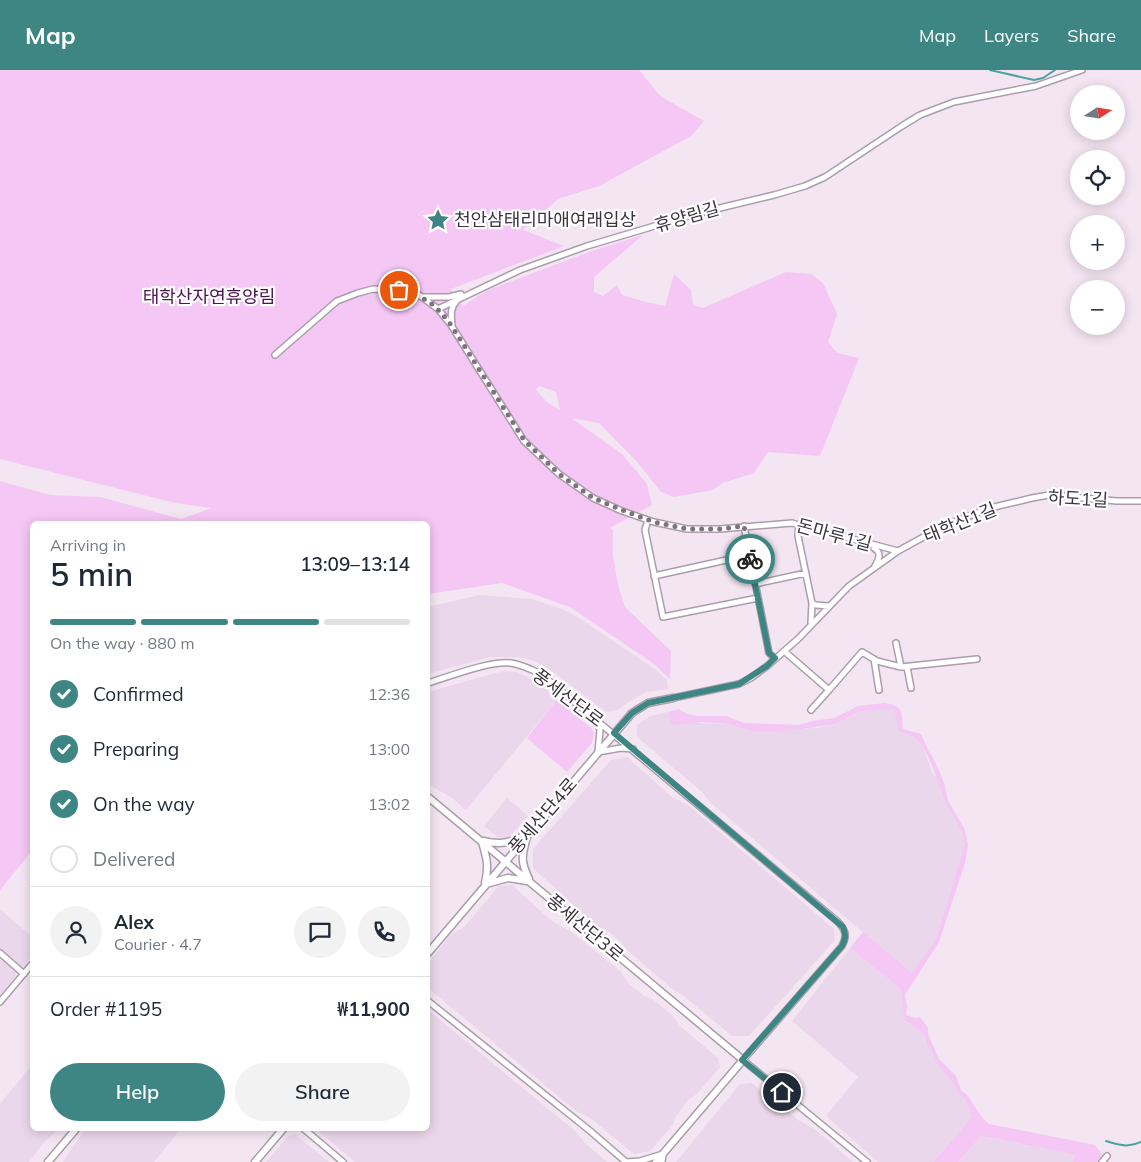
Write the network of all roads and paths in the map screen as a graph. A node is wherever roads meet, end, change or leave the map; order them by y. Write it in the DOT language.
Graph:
graph roads {
  1 [pos="1082,70"];
  2 [pos="471,292"];
  3 [pos="461,296"];
  4 [pos="421,297"];
  5 [pos="438,309"];
  6 [pos="452,328"];
  7 [pos="275,354"];
  8 [pos="1141,501"];
  9 [pos="1015,502"];
  10 [pos="648,520"];
  11 [pos="799,525"];
  12 [pos="744,526"];
  13 [pos="870,544"];
  14 [pos="898,551"];
  15 [pos="749,555"];
  16 [pos="874,568"];
  17 [pos="806,573"];
  18 [pos="654,576"];
  19 [pos="755,584"];
  20 [pos="758,598"];
  21 [pos="812,603"];
  22 [pos="829,606"];
  23 [pos="811,624"];
  24 [pos="896,644"];
  25 [pos="784,651"];
  26 [pos="775,658"];
  27 [pos="977,658"];
  28 [pos="874,659"];
  29 [pos="904,667"];
  30 [pos="430,682"];
  31 [pos="911,688"];
  32 [pos="829,690"];
  33 [pos="879,690"];
  34 [pos="673,698"];
  35 [pos="810,710"];
  36 [pos="597,719"];
  37 [pos="614,733"];
  38 [pos="633,749"];
  39 [pos="598,752"];
  40 [pos="430,799"];
  41 [pos="527,835"];
  42 [pos="481,841"];
  43 [pos="505,861"];
  44 [pos="531,882"];
  45 [pos="485,885"];
  46 [pos="430,952"];
  47 [pos="0,953"];
  48 [pos="30,966"];
  49 [pos="24,974"];
  50 [pos="0,1002"];
  51 [pos="430,1003"];
  52 [pos="742,1060"];
  53 [pos="74,1131"];
  54 [pos="281,1131"];
  55 [pos="306,1131"];
  56 [pos="663,1154"];
  57 [pos="1107,1156"];
  58 [pos="48,1162"];
  59 [pos="254,1162"];
  60 [pos="343,1162"];
  61 [pos="626,1162"];
  62 [pos="656,1162"];
  63 [pos="662,1162"];
  64 [pos="867,1162"];
  65 [pos="1102,1162"];
  1 -- 2 [label="street, 휴양림길"];
  2 -- 3 [label="street, 휴양림길"];
  2 -- 4 [label="street"];
  3 -- 5 [label="street, 휴양림길"];
  3 -- 6 [label="street"];
  4 -- 5 [label="street"];
  4 -- 7 [label="street"];
  5 -- 6 [label="street, 돈마루1길"];
  6 -- 10 [label="street, 돈마루1길"];
  8 -- 9 [label="street, 하도1길"];
  9 -- 14 [label="street, 태학산1길"];
  10 -- 12 [label="street, 돈마루1길"];
  10 -- 18 [label="street"];
  11 -- 12 [label="street, 돈마루1길"];
  11 -- 13 [label="street, 돈마루1길"];
  11 -- 17 [label="street"];
  12 -- 15 [label="street"];
  13 -- 14 [label="street, 돈마루1길"];
  13 -- 16 [label="street"];
  14 -- 16 [label="street"];
  15 -- 18 [label="street"];
  15 -- 19 [label="street"];
  16 -- 22 [label="street"];
  17 -- 19 [label="street"];
  17 -- 21 [label="street"];
  18 -- 20 [label="street"];
  19 -- 20 [label="street"];
  20 -- 26 [label="street"];
  21 -- 22 [label="street"];
  21 -- 23 [label="street"];
  22 -- 23 [label="street"];
  23 -- 25 [label="street"];
  24 -- 29 [label="street"];
  25 -- 26 [label="street"];
  25 -- 32 [label="street"];
  26 -- 34 [label="street"];
  27 -- 29 [label="street"];
  28 -- 29 [label="street"];
  28 -- 32 [label="street"];
  28 -- 33 [label="street"];
  29 -- 31 [label="street"];
  30 -- 36 [label="street, 풍세산단로"];
  32 -- 35 [label="street"];
  34 -- 37 [label="street, 풍세산단4로"];
  36 -- 37 [label="street, 풍세산단로"];
  36 -- 39 [label="street"];
  37 -- 38 [label="street, 풍세산단로"];
  37 -- 39 [label="street, 풍세산단4로"];
  38 -- 39 [label="street"];
  38 -- 52 [label="street, 풍세산단로"];
  39 -- 41 [label="street, 풍세산단4로"];
  40 -- 42 [label="street, 풍세산단3로"];
  41 -- 42 [label="street"];
  41 -- 43 [label="street, 풍세산단4로"];
  41 -- 44 [label="street"];
  42 -- 43 [label="street, 풍세산단3로"];
  42 -- 45 [label="street"];
  43 -- 44 [label="street, 풍세산단3로"];
  43 -- 45 [label="street, 풍세산단4로"];
  44 -- 45 [label="street"];
  44 -- 52 [label="street, 풍세산단3로"];
  45 -- 46 [label="street, 풍세산단4로"];
  47 -- 49 [label="street"];
  48 -- 49 [label="street"];
  49 -- 50 [label="street"];
  51 -- 61 [label="street"];
  52 -- 56 [label="street, 풍세산단로"];
  52 -- 64 [label="street"];
  53 -- 58 [label="street"];
  54 -- 59 [label="street"];
  55 -- 60 [label="street"];
  56 -- 61 [label="street"];
  56 -- 62 [label="street, 풍세산단로"];
  56 -- 63 [label="street"];
  57 -- 65 [label="street"];
}
